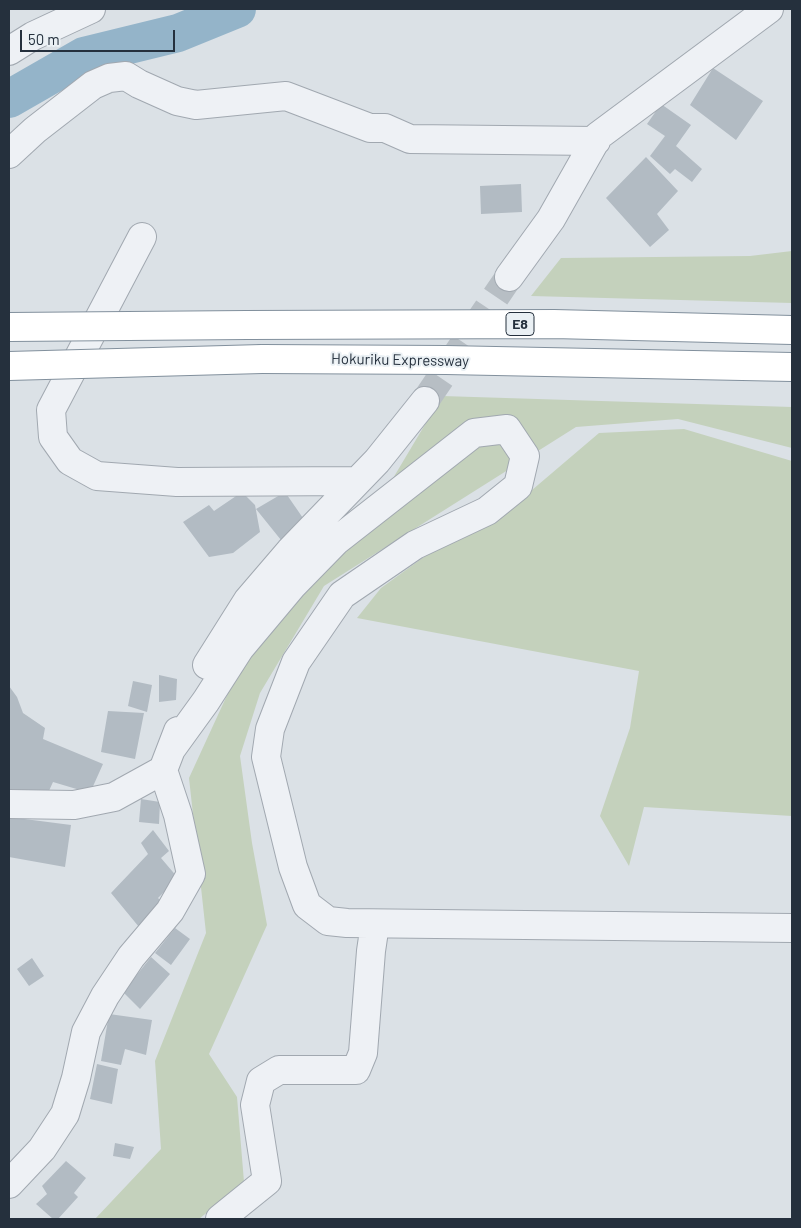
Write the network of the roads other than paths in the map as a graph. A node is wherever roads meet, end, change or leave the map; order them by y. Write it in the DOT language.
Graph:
graph roads {
  1 [pos="91,9"];
  2 [pos="769,9"];
  3 [pos="9,51"];
  4 [pos="596,140"];
  5 [pos="9,154"];
  6 [pos="142,237"];
  7 [pos="509,276"];
  8 [pos="9,327"];
  9 [pos="792,330"];
  10 [pos="9,366"];
  11 [pos="792,367"];
  12 [pos="426,401"];
  13 [pos="357,481"];
  14 [pos="167,759"];
  15 [pos="9,804"];
  16 [pos="375,924"];
  17 [pos="792,928"];
  18 [pos="9,1184"];
  19 [pos="220,1219"];
  1 -- 3 [label="street"];
  2 -- 4 [label="street"];
  4 -- 5 [label="street"];
  4 -- 7 [label="street"];
  6 -- 13 [label="street"];
  8 -- 9 [label="highway, E8, bridge"];
  10 -- 11 [label="highway, Hokuriku Expressway, bridge"];
  12 -- 13 [label="street"];
  13 -- 14 [label="street"];
  14 -- 15 [label="street"];
  14 -- 16 [label="street"];
  14 -- 18 [label="street"];
  16 -- 17 [label="street"];
  16 -- 19 [label="street"];
}
